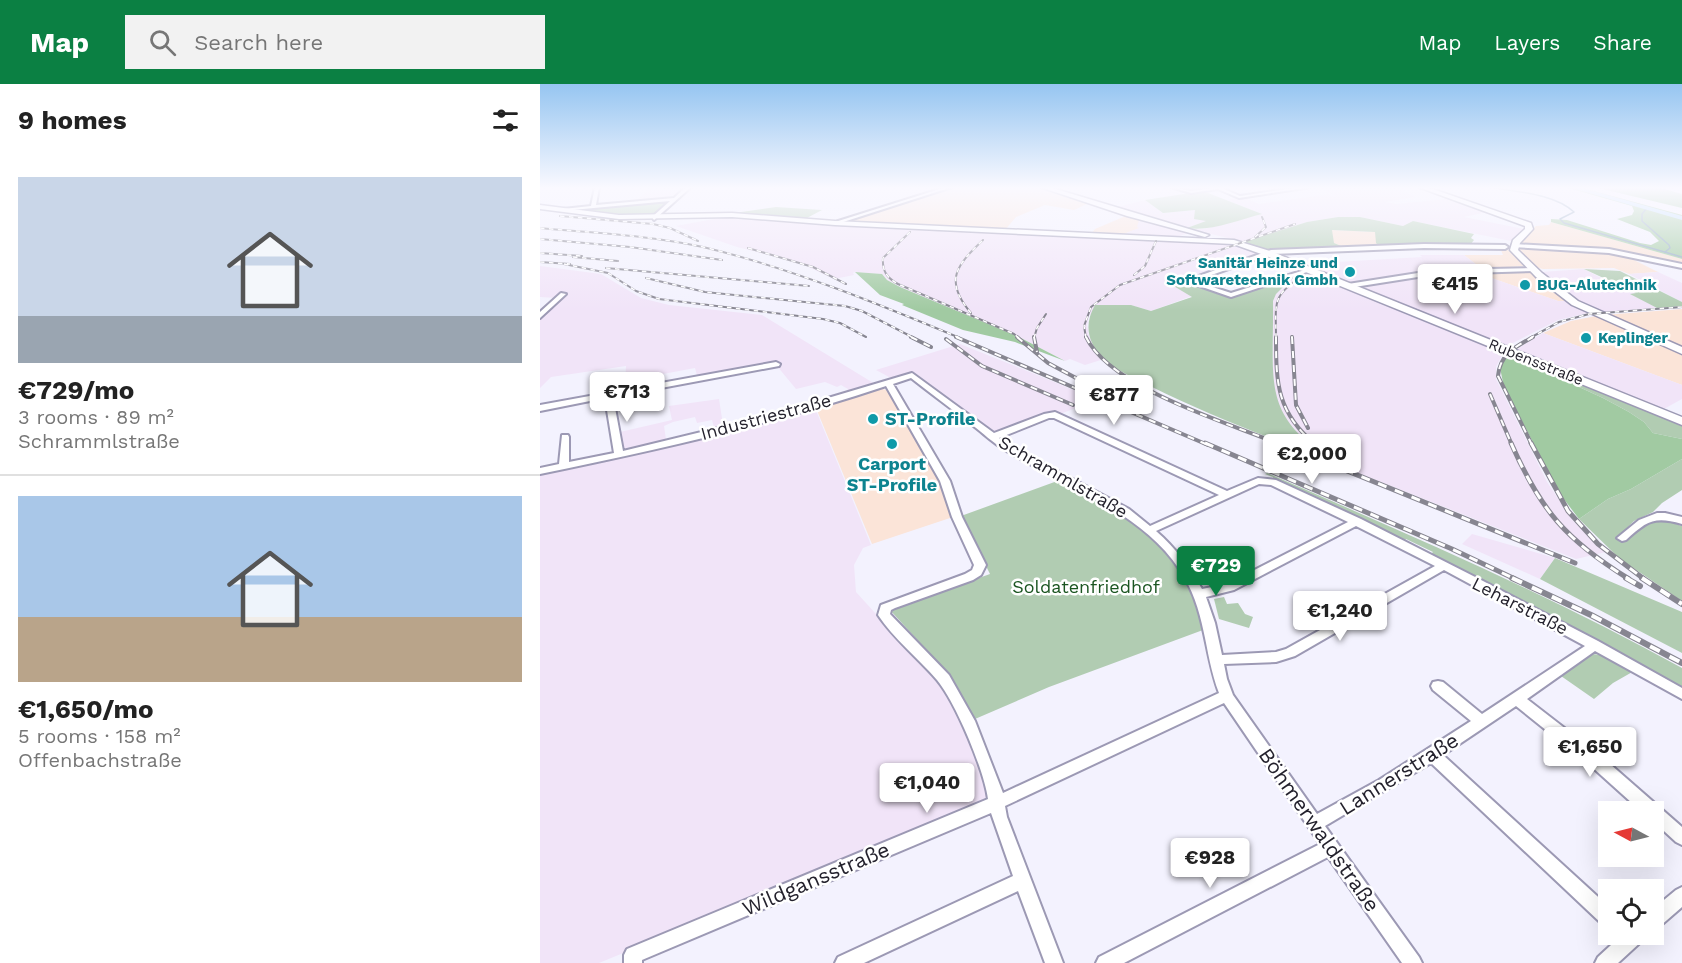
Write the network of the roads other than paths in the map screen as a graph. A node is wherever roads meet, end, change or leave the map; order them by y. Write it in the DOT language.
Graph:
graph roads {
  1 [pos="937,228"];
  2 [pos="1182,228"];
  3 [pos="1529,228"];
  4 [pos="1221,242"];
  5 [pos="1510,246"];
  6 [pos="1267,253"];
  7 [pos="1682,266"];
  8 [pos="1310,270"];
  9 [pos="1533,270"];
  10 [pos="1348,286"];
  11 [pos="563,294"];
  12 [pos="540,316"];
  13 [pos="1682,351"];
  14 [pos="776,364"];
  15 [pos="912,375"];
  16 [pos="888,383"];
  17 [pos="609,396"];
  18 [pos="540,408"];
  19 [pos="1682,421"];
  20 [pos="565,437"];
  21 [pos="993,438"];
  22 [pos="619,455"];
  23 [pos="564,466"];
  24 [pos="540,471"];
  25 [pos="1227,495"];
  26 [pos="1357,521"];
  27 [pos="1682,521"];
  28 [pos="1150,530"];
  29 [pos="1622,538"];
  30 [pos="1443,566"];
  31 [pos="1199,594"];
  32 [pos="1594,644"];
  33 [pos="1215,660"];
  34 [pos="1438,686"];
  35 [pos="1682,694"];
  36 [pos="1227,697"];
  37 [pos="1516,698"];
  38 [pos="1482,722"];
  39 [pos="1433,755"];
  40 [pos="997,803"];
  41 [pos="1314,824"];
  42 [pos="1682,837"];
  43 [pos="1331,847"];
  44 [pos="1023,880"];
  45 [pos="1682,896"];
  46 [pos="1598,909"];
  47 [pos="1664,912"];
  48 [pos="1622,945"];
  49 [pos="633,959"];
  50 [pos="844,963"];
  51 [pos="1054,963"];
  52 [pos="1105,963"];
  53 [pos="1413,963"];
  54 [pos="1604,963"];
  1 -- 4 [label="street"];
  2 -- 4 [label="street"];
  3 -- 5 [label="street"];
  4 -- 6 [label="street, Rubensstraße"];
  5 -- 6 [label="street"];
  5 -- 7 [label="street"];
  5 -- 9 [label="street"];
  6 -- 8 [label="street, Rubensstraße"];
  6 -- 8 [label="street"];
  8 -- 10 [label="street, Rubensstraße"];
  9 -- 10 [label="street"];
  9 -- 13 [label="street"];
  10 -- 19 [label="street, Rubensstraße"];
  11 -- 12 [label="street"];
  14 -- 17 [label="street"];
  15 -- 16 [label="street, Industriestraße"];
  15 -- 21 [label="street, Schrammlstraße"];
  16 -- 22 [label="street, Industriestraße"];
  16 -- 40 [label="street"];
  17 -- 18 [label="street"];
  17 -- 22 [label="street"];
  20 -- 23 [label="street"];
  21 -- 25 [label="street"];
  21 -- 28 [label="street, Schrammlstraße"];
  22 -- 23 [label="street, Industriestraße"];
  23 -- 24 [label="street, Industriestraße"];
  25 -- 26 [label="street, Leharstraße"];
  25 -- 28 [label="street, Leharstraße"];
  26 -- 30 [label="street, Leharstraße"];
  26 -- 31 [label="street"];
  27 -- 29 [label="street"];
  28 -- 31 [label="street, Schrammlstraße"];
  30 -- 32 [label="street, Leharstraße"];
  30 -- 33 [label="street"];
  31 -- 33 [label="street, Schrammlstraße"];
  32 -- 35 [label="street, Leharstraße"];
  32 -- 37 [label="street, Lannerstraße"];
  33 -- 36 [label="street, Schrammlstraße"];
  34 -- 38 [label="street, Lannerstraße"];
  36 -- 40 [label="street, Wildgansstraße"];
  36 -- 41 [label="street, Böhmerwaldstraße"];
  37 -- 38 [label="street, Lannerstraße"];
  37 -- 42 [label="street"];
  38 -- 39 [label="street, Lannerstraße"];
  39 -- 41 [label="street, Lannerstraße"];
  39 -- 46 [label="street"];
  40 -- 44 [label="street"];
  40 -- 49 [label="street, Wildgansstraße"];
  41 -- 43 [label="street, Böhmerwaldstraße"];
  43 -- 52 [label="street"];
  43 -- 53 [label="street, Böhmerwaldstraße"];
  44 -- 50 [label="street"];
  44 -- 51 [label="street"];
  45 -- 47 [label="street"];
  48 -- 54 [label="street"];
}
